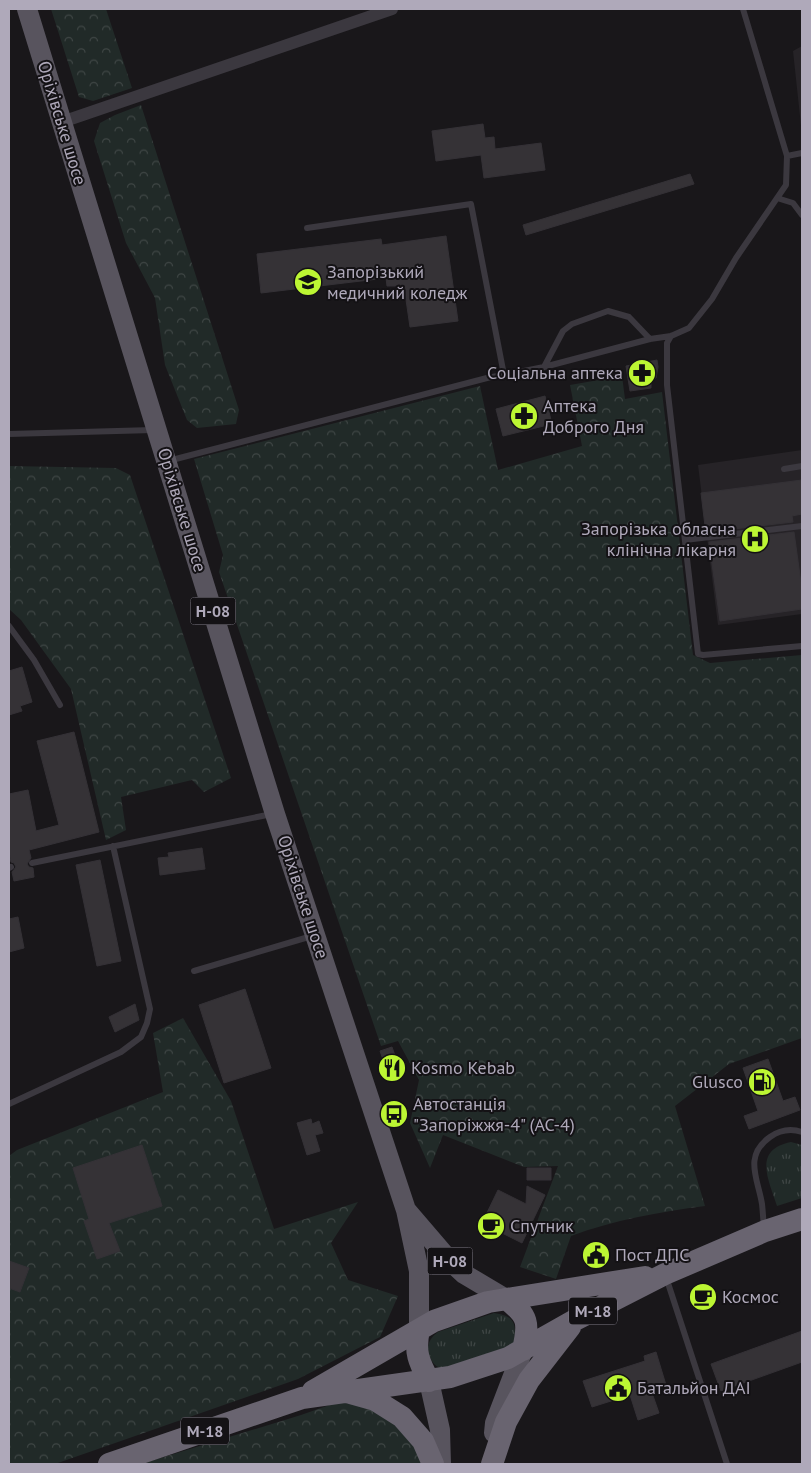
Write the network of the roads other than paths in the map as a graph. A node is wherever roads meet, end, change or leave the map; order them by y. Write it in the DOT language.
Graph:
graph roads {
  1 [pos="27,9"];
  2 [pos="392,9"];
  3 [pos="743,9"];
  4 [pos="62,122"];
  5 [pos="802,153"];
  6 [pos="787,156"];
  7 [pos="777,198"];
  8 [pos="802,215"];
  9 [pos="308,228"];
  10 [pos="671,336"];
  11 [pos="650,339"];
  12 [pos="544,367"];
  13 [pos="504,375"];
  14 [pos="157,430"];
  15 [pos="9,434"];
  16 [pos="166,461"];
  17 [pos="802,466"];
  18 [pos="784,469"];
  19 [pos="802,526"];
  20 [pos="685,540"];
  21 [pos="9,626"];
  22 [pos="802,646"];
  23 [pos="60,705"];
  24 [pos="276,814"];
  25 [pos="113,846"];
  26 [pos="32,863"];
  27 [pos="315,935"];
  28 [pos="194,971"];
  29 [pos="9,1104"];
  30 [pos="802,1132"];
  31 [pos="406,1210"];
  32 [pos="802,1219"];
  33 [pos="765,1231"];
  34 [pos="665,1274"];
  35 [pos="506,1299"];
  36 [pos="575,1320"];
  37 [pos="419,1330"];
  38 [pos="523,1350"];
  39 [pos="430,1381"];
  40 [pos="344,1391"];
  41 [pos="302,1398"];
  42 [pos="109,1464"];
  43 [pos="433,1464"];
  44 [pos="441,1464"];
  45 [pos="490,1464"];
  46 [pos="726,1464"];
  1 -- 4 [label="main road, Оріхівське шосе / Н-08"];
  2 -- 4 [label="street"];
  3 -- 6 [label="lane"];
  4 -- 14 [label="main road, Оріхівське шосе / Н-08"];
  5 -- 6 [label="lane"];
  6 -- 7 [label="lane"];
  7 -- 8 [label="lane"];
  7 -- 10 [label="lane"];
  9 -- 13 [label="lane"];
  10 -- 11 [label="lane"];
  10 -- 20 [label="lane"];
  11 -- 12 [label="lane"];
  11 -- 12 [label="lane"];
  12 -- 13 [label="lane"];
  13 -- 16 [label="lane"];
  14 -- 15 [label="lane"];
  14 -- 16 [label="main road, Оріхівське шосе / Н-08"];
  16 -- 24 [label="main road, Оріхівське шосе / Н-08"];
  17 -- 18 [label="lane"];
  19 -- 20 [label="lane"];
  20 -- 22 [label="lane"];
  21 -- 23 [label="lane"];
  24 -- 25 [label="lane"];
  24 -- 27 [label="main road, Оріхівське шосе / Н-08"];
  25 -- 26 [label="lane"];
  25 -- 29 [label="lane"];
  27 -- 28 [label="lane"];
  27 -- 31 [label="main road, Оріхівське шосе / Н-08"];
  30 -- 33 [label="lane"];
  31 -- 35 [label="main road, Оріхівське шосе / Н-08"];
  31 -- 37 [label="main road, Оріхівське шосе / Н-08"];
  32 -- 33 [label="highway, М-18"];
  33 -- 34 [label="highway, М-18"];
  34 -- 35 [label="highway, М-18"];
  34 -- 36 [label="highway, М-18"];
  34 -- 46 [label="lane"];
  35 -- 37 [label="highway, М-18"];
  35 -- 38 [label="highway, Н-08"];
  36 -- 38 [label="highway, М-18"];
  36 -- 45 [label="highway"];
  37 -- 39 [label="highway, Н-08"];
  37 -- 41 [label="highway, М-18"];
  38 -- 39 [label="highway, М-18"];
  38 -- 45 [label="main road, Н-08"];
  39 -- 40 [label="highway, М-18"];
  39 -- 44 [label="main road, Н-08"];
  40 -- 41 [label="highway, М-18"];
  40 -- 43 [label="highway"];
  41 -- 42 [label="highway, М-18"];
}
